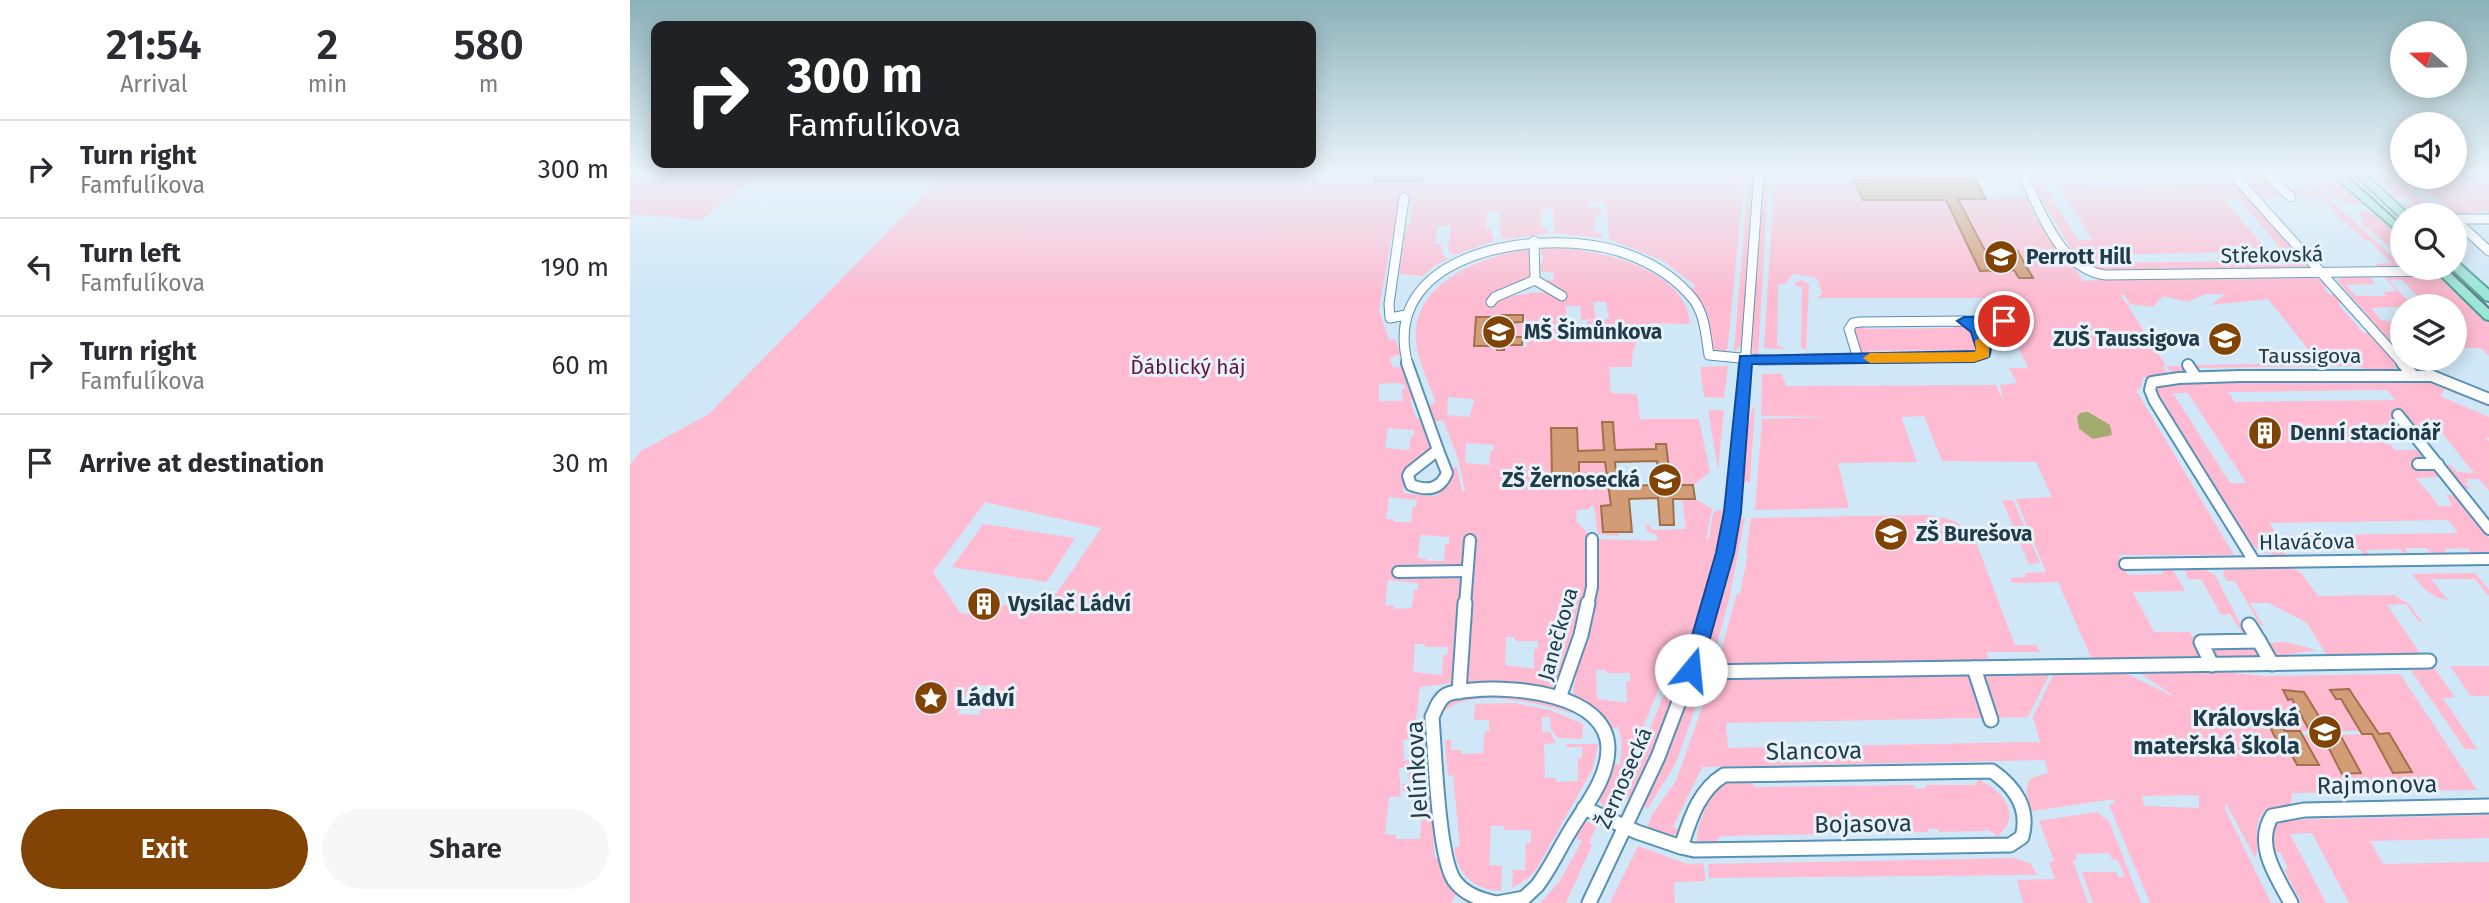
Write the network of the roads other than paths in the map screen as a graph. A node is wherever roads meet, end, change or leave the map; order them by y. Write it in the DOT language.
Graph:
graph roads {
  1 [pos="1402,213"];
  2 [pos="1756,213"];
  3 [pos="2044,213"];
  4 [pos="2268,213"];
  5 [pos="2489,219"];
  6 [pos="2467,220"];
  7 [pos="2467,231"];
  8 [pos="1534,241"];
  9 [pos="2489,251"];
  10 [pos="2390,270"];
  11 [pos="2321,272"];
  12 [pos="2467,276"];
  13 [pos="1535,280"];
  14 [pos="2452,280"];
  15 [pos="1562,296"];
  16 [pos="2489,297"];
  17 [pos="1491,302"];
  18 [pos="1406,315"];
  19 [pos="2489,316"];
  20 [pos="1390,318"];
  21 [pos="1964,321"];
  22 [pos="2004,321"];
  23 [pos="1402,345"];
  24 [pos="1858,358"];
  25 [pos="1745,359"];
  26 [pos="2188,365"];
  27 [pos="2413,375"];
  28 [pos="2196,377"];
  29 [pos="2489,399"];
  30 [pos="2398,415"];
  31 [pos="1438,450"];
  32 [pos="2418,464"];
  33 [pos="2438,464"];
  34 [pos="2489,529"];
  35 [pos="1592,538"];
  36 [pos="1470,540"];
  37 [pos="2489,559"];
  38 [pos="2254,561"];
  39 [pos="2125,564"];
  40 [pos="1467,571"];
  41 [pos="1398,572"];
  42 [pos="2249,625"];
  43 [pos="2259,641"];
  44 [pos="2234,642"];
  45 [pos="2429,661"];
  46 [pos="2246,664"];
  47 [pos="2272,664"];
  48 [pos="2212,665"];
  49 [pos="1974,668"];
  50 [pos="1700,672"];
  51 [pos="1459,692"];
  52 [pos="1559,698"];
  53 [pos="1991,720"];
  54 [pos="1992,771"];
  55 [pos="2489,806"];
  56 [pos="1584,808"];
  57 [pos="1625,827"];
  58 [pos="1681,848"];
  59 [pos="1497,903"];
  60 [pos="1589,903"];
  61 [pos="2291,903"];
  1 -- 20 [label="street"];
  2 -- 25 [label="street, Žernosecká"];
  3 -- 11 [label="street, Střekovská"];
  4 -- 11 [label="street, Taussigova"];
  5 -- 6 [label="street"];
  7 -- 9 [label="street"];
  8 -- 13 [label="street"];
  8 -- 18 [label="street"];
  8 -- 25 [label="street"];
  10 -- 11 [label="street, Střekovská"];
  11 -- 27 [label="street, Taussigova"];
  12 -- 16 [label="main road"];
  13 -- 15 [label="street"];
  13 -- 17 [label="street"];
  14 -- 19 [label="main road"];
  18 -- 20 [label="street"];
  18 -- 23 [label="street"];
  20 -- 23 [label="street"];
  21 -- 22 [label="street"];
  21 -- 24 [label="street"];
  21 -- 24 [label="street"];
  23 -- 31 [label="street"];
  24 -- 25 [label="street"];
  25 -- 57 [label="street, Žernosecká"];
  26 -- 28 [label="street"];
  27 -- 28 [label="street, Taussigova"];
  27 -- 29 [label="street"];
  28 -- 38 [label="street, Taussigova"];
  30 -- 33 [label="street"];
  32 -- 33 [label="street"];
  33 -- 34 [label="street"];
  35 -- 52 [label="street, Janečkova"];
  36 -- 40 [label="street"];
  37 -- 38 [label="street, Hlaváčova"];
  38 -- 39 [label="street, Hlaváčova"];
  40 -- 41 [label="street"];
  40 -- 51 [label="street"];
  42 -- 43 [label="street"];
  43 -- 44 [label="street"];
  43 -- 47 [label="street"];
  44 -- 46 [label="street"];
  44 -- 48 [label="street"];
  45 -- 47 [label="street"];
  46 -- 47 [label="street"];
  46 -- 48 [label="street"];
  48 -- 49 [label="street"];
  49 -- 50 [label="street"];
  49 -- 53 [label="street"];
  51 -- 52 [label="street, Jelínkova"];
  51 -- 59 [label="street, Jelínkova"];
  52 -- 56 [label="street, Jelínkova"];
  54 -- 58 [label="street, Slancova"];
  54 -- 58 [label="street, Bojasova"];
  55 -- 61 [label="street, Rajmonova"];
  56 -- 57 [label="street"];
  56 -- 59 [label="street, Jelínkova"];
  57 -- 58 [label="street, Bojasova"];
  57 -- 60 [label="street, Žernosecká"];
}
